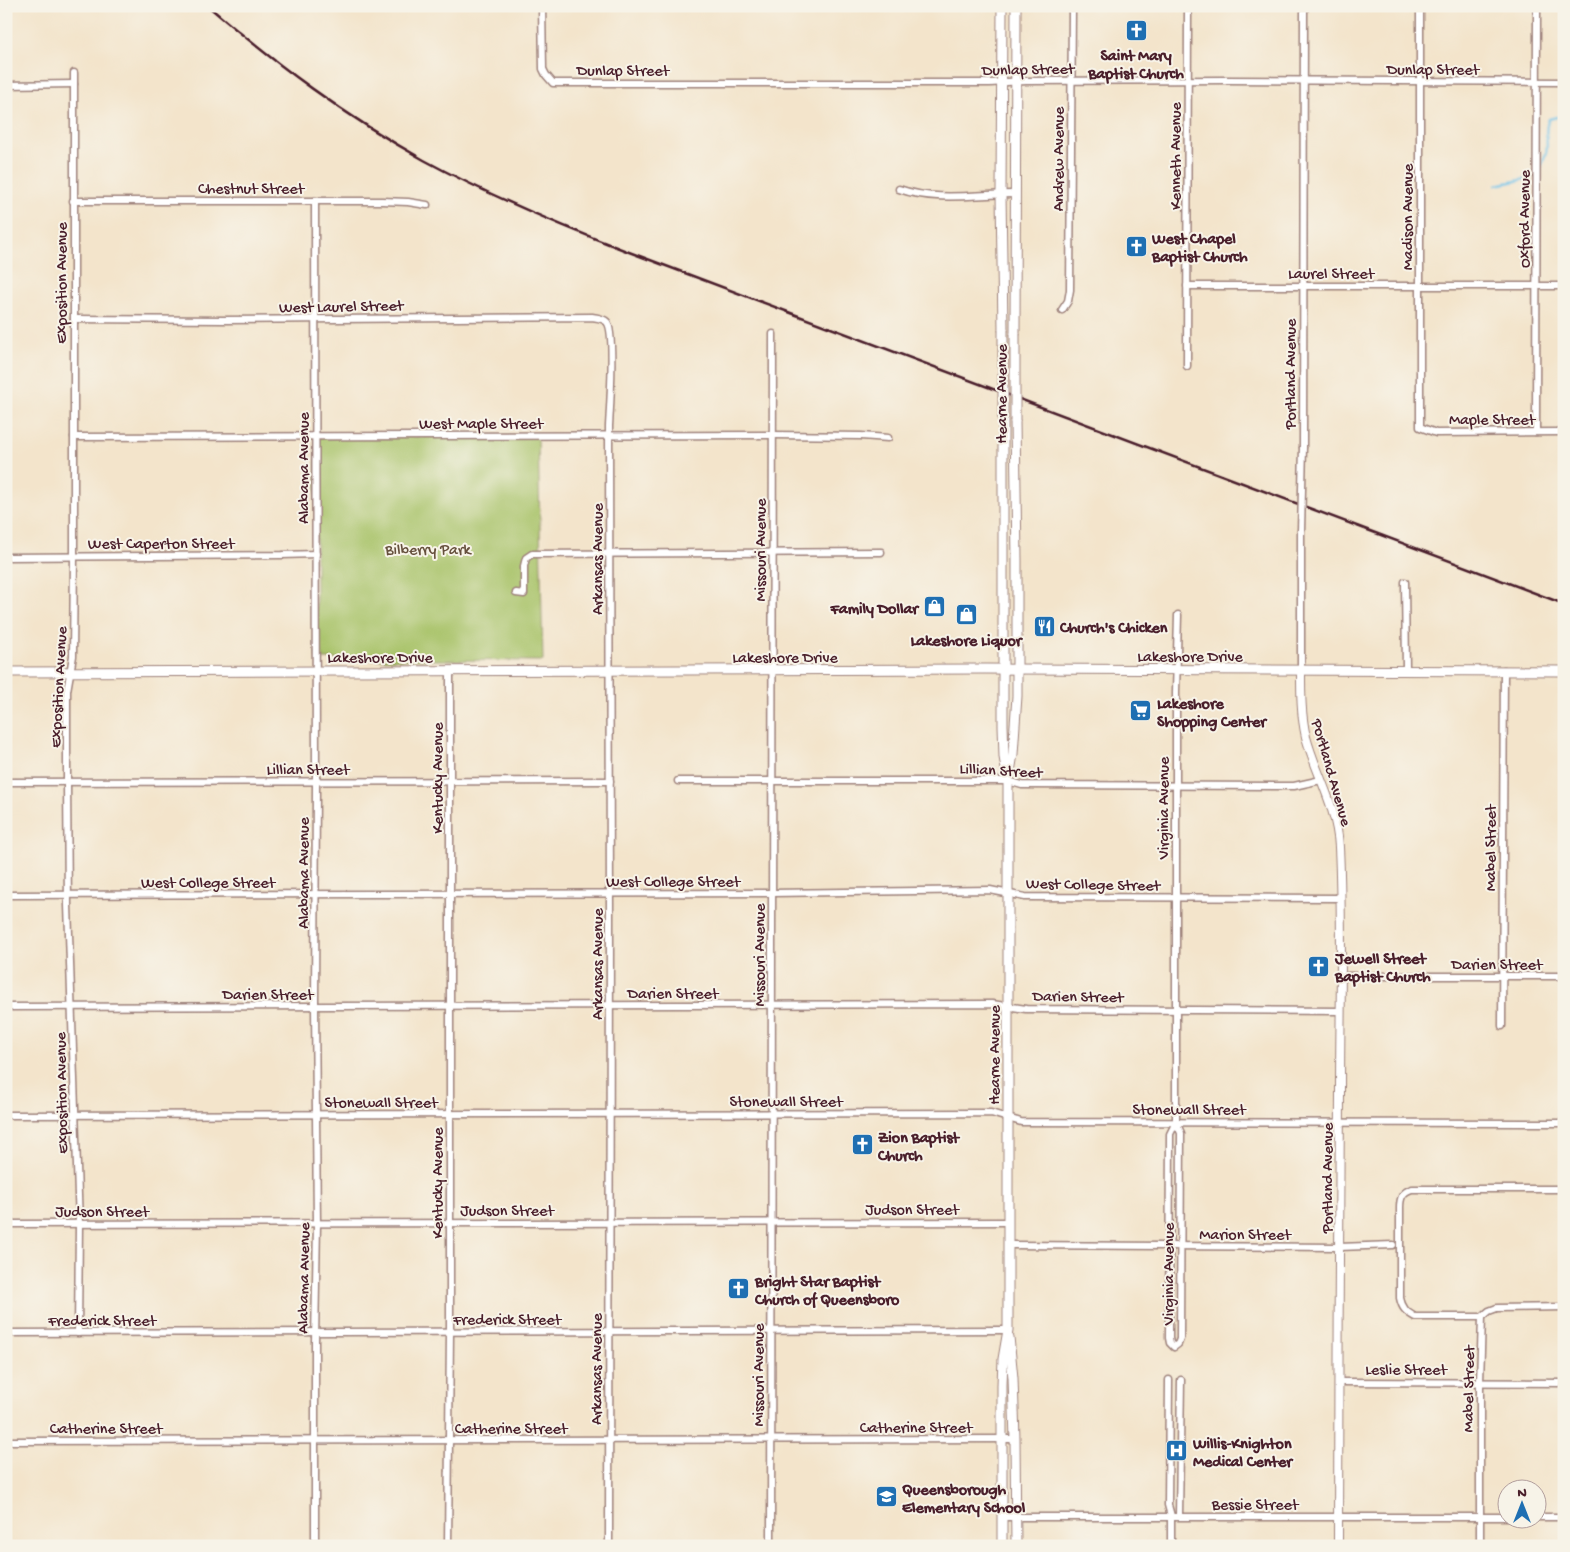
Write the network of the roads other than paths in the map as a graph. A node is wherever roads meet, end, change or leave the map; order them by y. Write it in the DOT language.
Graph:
graph roads {
  1 [pos="542,6"];
  2 [pos="1002,6"];
  3 [pos="1016,6"];
  4 [pos="1072,6"];
  5 [pos="1188,6"];
  6 [pos="1304,6"];
  7 [pos="1420,6"];
  8 [pos="1536,6"];
  9 [pos="74,73"];
  10 [pos="1072,81"];
  11 [pos="1188,81"];
  12 [pos="1304,81"];
  13 [pos="1002,82"];
  14 [pos="1016,82"];
  15 [pos="1420,82"];
  16 [pos="1536,82"];
  17 [pos="1564,82"];
  18 [pos="74,84"];
  19 [pos="6,85"];
  20 [pos="899,189"];
  21 [pos="1001,194"];
  22 [pos="1015,194"];
  23 [pos="315,201"];
  24 [pos="73,202"];
  25 [pos="428,206"];
  26 [pos="1188,286"];
  27 [pos="1302,286"];
  28 [pos="1420,286"];
  29 [pos="1536,286"];
  30 [pos="1564,286"];
  31 [pos="1062,310"];
  32 [pos="74,318"];
  33 [pos="316,319"];
  34 [pos="607,323"];
  35 [pos="773,334"];
  36 [pos="1188,366"];
  37 [pos="1420,427"];
  38 [pos="1536,432"];
  39 [pos="1564,432"];
  40 [pos="773,435"];
  41 [pos="316,436"];
  42 [pos="610,436"];
  43 [pos="74,437"];
  44 [pos="888,438"];
  45 [pos="881,552"];
  46 [pos="772,553"];
  47 [pos="316,554"];
  48 [pos="610,554"];
  49 [pos="6,556"];
  50 [pos="74,556"];
  51 [pos="1002,559"];
  52 [pos="1017,560"];
  53 [pos="1405,582"];
  54 [pos="516,593"];
  55 [pos="1178,615"];
  56 [pos="1003,670"];
  57 [pos="1017,670"];
  58 [pos="1178,670"];
  59 [pos="1406,670"];
  60 [pos="1504,670"];
  61 [pos="450,671"];
  62 [pos="610,671"];
  63 [pos="772,671"];
  64 [pos="1301,671"];
  65 [pos="1564,671"];
  66 [pos="6,672"];
  67 [pos="70,672"];
  68 [pos="316,672"];
  69 [pos="1321,780"];
  70 [pos="610,781"];
  71 [pos="678,781"];
  72 [pos="772,781"];
  73 [pos="1008,781"];
  74 [pos="6,782"];
  75 [pos="67,782"];
  76 [pos="316,782"];
  77 [pos="450,782"];
  78 [pos="1176,786"];
  79 [pos="772,893"];
  80 [pos="1008,893"];
  81 [pos="316,894"];
  82 [pos="449,894"];
  83 [pos="610,894"];
  84 [pos="6,895"];
  85 [pos="68,895"];
  86 [pos="1176,898"];
  87 [pos="1340,898"];
  88 [pos="1340,976"];
  89 [pos="1564,976"];
  90 [pos="1503,977"];
  91 [pos="772,1005"];
  92 [pos="315,1006"];
  93 [pos="449,1006"];
  94 [pos="610,1006"];
  95 [pos="6,1007"];
  96 [pos="72,1007"];
  97 [pos="1008,1007"];
  98 [pos="1176,1010"];
  99 [pos="1340,1010"];
  100 [pos="1502,1026"];
  101 [pos="610,1114"];
  102 [pos="772,1114"];
  103 [pos="75,1115"];
  104 [pos="316,1115"];
  105 [pos="449,1115"];
  106 [pos="6,1116"];
  107 [pos="1008,1118"];
  108 [pos="1176,1122"];
  109 [pos="1340,1122"];
  110 [pos="1564,1123"];
  111 [pos="1564,1189"];
  112 [pos="609,1222"];
  113 [pos="771,1222"];
  114 [pos="1008,1222"];
  115 [pos="450,1223"];
  116 [pos="6,1224"];
  117 [pos="79,1224"];
  118 [pos="317,1224"];
  119 [pos="1008,1246"];
  120 [pos="1170,1246"];
  121 [pos="1181,1246"];
  122 [pos="1393,1246"];
  123 [pos="1339,1247"];
  124 [pos="1564,1307"];
  125 [pos="1482,1317"];
  126 [pos="1008,1330"];
  127 [pos="608,1331"];
  128 [pos="771,1331"];
  129 [pos="315,1332"];
  130 [pos="450,1332"];
  131 [pos="6,1333"];
  132 [pos="78,1333"];
  133 [pos="1170,1380"];
  134 [pos="1181,1380"];
  135 [pos="1339,1382"];
  136 [pos="1480,1382"];
  137 [pos="1564,1383"];
  138 [pos="1002,1439"];
  139 [pos="1015,1439"];
  140 [pos="448,1440"];
  141 [pos="609,1440"];
  142 [pos="771,1440"];
  143 [pos="6,1441"];
  144 [pos="315,1441"];
  145 [pos="1171,1516"];
  146 [pos="1179,1516"];
  147 [pos="1002,1517"];
  148 [pos="1016,1517"];
  149 [pos="1338,1517"];
  150 [pos="1479,1517"];
  151 [pos="1498,1517"];
  152 [pos="1548,1518"];
  153 [pos="1564,1518"];
  154 [pos="315,1546"];
  155 [pos="448,1546"];
  156 [pos="609,1546"];
  157 [pos="771,1546"];
  158 [pos="1002,1546"];
  159 [pos="1016,1546"];
  160 [pos="1170,1546"];
  161 [pos="1338,1546"];
  162 [pos="1480,1546"];
  1 -- 13 [label="street, Dunlap Street"];
  2 -- 13 [label="main road, Hearne Avenue"];
  3 -- 14 [label="main road, Hearne Avenue"];
  4 -- 10 [label="street, Andrew Avenue"];
  5 -- 11 [label="street, Kenneth Avenue"];
  6 -- 12 [label="street, Portland Avenue"];
  7 -- 15 [label="street, Madison Avenue"];
  8 -- 16 [label="street, Oxford Avenue"];
  9 -- 18 [label="street, Exposition Avenue"];
  10 -- 11 [label="street, Dunlap Street"];
  10 -- 14 [label="street, Dunlap Street"];
  10 -- 31 [label="street, Andrew Avenue"];
  11 -- 12 [label="street, Dunlap Street"];
  11 -- 26 [label="street, Kenneth Avenue"];
  12 -- 15 [label="street, Dunlap Street"];
  12 -- 27 [label="street, Portland Avenue"];
  13 -- 14 [label="street, Dunlap Street"];
  13 -- 21 [label="main road, Hearne Avenue"];
  14 -- 22 [label="main road, Hearne Avenue"];
  15 -- 16 [label="street, Dunlap Street"];
  15 -- 28 [label="street, Madison Avenue"];
  16 -- 17 [label="street, Dunlap Street"];
  16 -- 29 [label="street, Oxford Avenue"];
  18 -- 19 [label="street"];
  18 -- 24 [label="street, Exposition Avenue"];
  20 -- 21 [label="street"];
  21 -- 22 [label="street"];
  21 -- 51 [label="main road, Hearne Avenue, bridge"];
  22 -- 52 [label="main road, Hearne Avenue, bridge"];
  23 -- 24 [label="street, Chestnut Street"];
  23 -- 25 [label="street, Chestnut Street"];
  23 -- 33 [label="street, Alabama Avenue"];
  24 -- 32 [label="street, Exposition Avenue"];
  26 -- 27 [label="street, Laurel Street"];
  26 -- 36 [label="street, Kenneth Avenue"];
  27 -- 28 [label="street, Laurel Street"];
  27 -- 64 [label="street, Portland Avenue, bridge"];
  28 -- 29 [label="street, Laurel Street"];
  28 -- 37 [label="street, Madison Avenue"];
  29 -- 30 [label="street, Laurel Street"];
  29 -- 38 [label="street, Oxford Avenue"];
  32 -- 33 [label="street, West Laurel Street"];
  32 -- 43 [label="street, Exposition Avenue"];
  33 -- 34 [label="street, West Laurel Street"];
  33 -- 41 [label="street, Alabama Avenue"];
  34 -- 42 [label="street, Arkansas Avenue"];
  35 -- 40 [label="street, Missouri Avenue"];
  37 -- 38 [label="street, Maple Street"];
  38 -- 39 [label="street, Maple Street"];
  40 -- 42 [label="street, West Maple Street"];
  40 -- 44 [label="street, West Maple Street"];
  40 -- 46 [label="street, Missouri Avenue"];
  41 -- 42 [label="street, West Maple Street"];
  41 -- 43 [label="street, West Maple Street"];
  41 -- 47 [label="street, Alabama Avenue"];
  42 -- 48 [label="street, Arkansas Avenue"];
  43 -- 50 [label="street, Exposition Avenue"];
  45 -- 46 [label="street"];
  46 -- 48 [label="street"];
  46 -- 63 [label="street, Missouri Avenue"];
  47 -- 50 [label="street, West Caperton Street"];
  47 -- 68 [label="street, Alabama Avenue"];
  48 -- 54 [label="street"];
  48 -- 62 [label="street, Arkansas Avenue"];
  49 -- 50 [label="street, West Caperton Street"];
  50 -- 67 [label="street, Exposition Avenue"];
  51 -- 52 [label="main road"];
  51 -- 56 [label="main road, Hearne Avenue"];
  52 -- 57 [label="main road, Hearne Avenue"];
  53 -- 59 [label="street"];
  55 -- 58 [label="street, Virginia Avenue"];
  56 -- 57 [label="main road, Lakeshore Drive"];
  56 -- 63 [label="main road, Lakeshore Drive"];
  56 -- 73 [label="main road, Hearne Avenue"];
  57 -- 58 [label="main road, Lakeshore Drive"];
  57 -- 73 [label="main road, Hearne Avenue"];
  58 -- 64 [label="main road, Lakeshore Drive"];
  58 -- 78 [label="street, Virginia Avenue"];
  59 -- 60 [label="main road, Lakeshore Drive"];
  59 -- 64 [label="main road, Lakeshore Drive"];
  60 -- 65 [label="main road, Lakeshore Drive"];
  60 -- 90 [label="street, Mabel Street"];
  61 -- 62 [label="main road, Lakeshore Drive"];
  61 -- 68 [label="main road, Lakeshore Drive"];
  61 -- 77 [label="street, Kentucky Avenue"];
  62 -- 63 [label="main road, Lakeshore Drive"];
  62 -- 70 [label="street, Arkansas Avenue"];
  63 -- 72 [label="street, Missouri Avenue"];
  64 -- 69 [label="street, Portland Avenue"];
  66 -- 67 [label="main road, Lakeshore Drive"];
  67 -- 68 [label="main road, Lakeshore Drive"];
  67 -- 75 [label="street, Exposition Avenue"];
  68 -- 76 [label="street, Alabama Avenue"];
  69 -- 78 [label="street, Lillian Street"];
  69 -- 87 [label="street, Portland Avenue"];
  70 -- 77 [label="street, Lillian Street"];
  70 -- 83 [label="street, Arkansas Avenue"];
  71 -- 72 [label="street, Lillian Street"];
  72 -- 73 [label="street, Lillian Street"];
  72 -- 79 [label="street, Missouri Avenue"];
  73 -- 78 [label="street, Lillian Street"];
  73 -- 80 [label="main road, Hearne Avenue"];
  74 -- 75 [label="street, Lillian Street"];
  75 -- 76 [label="street, Lillian Street"];
  75 -- 85 [label="street, Exposition Avenue"];
  76 -- 77 [label="street, Lillian Street"];
  76 -- 81 [label="street, Alabama Avenue"];
  77 -- 82 [label="street, Kentucky Avenue"];
  78 -- 86 [label="street, Virginia Avenue"];
  79 -- 80 [label="street, West College Street"];
  79 -- 83 [label="street, West College Street"];
  79 -- 91 [label="street, Missouri Avenue"];
  80 -- 86 [label="street, West College Street"];
  80 -- 97 [label="main road, Hearne Avenue"];
  81 -- 82 [label="street, West College Street"];
  81 -- 85 [label="street, West College Street"];
  81 -- 92 [label="street, Alabama Avenue"];
  82 -- 83 [label="street, West College Street"];
  82 -- 93 [label="street, Kentucky Avenue"];
  83 -- 94 [label="street, Arkansas Avenue"];
  84 -- 85 [label="street, West College Street"];
  85 -- 96 [label="street, Exposition Avenue"];
  86 -- 87 [label="street, West College Street"];
  86 -- 98 [label="street, Virginia Avenue"];
  87 -- 88 [label="street, Portland Avenue"];
  88 -- 90 [label="street, Darien Street"];
  88 -- 99 [label="street, Portland Avenue"];
  89 -- 90 [label="street, Darien Street"];
  90 -- 100 [label="street, Mabel Street"];
  91 -- 94 [label="street, Darien Street"];
  91 -- 97 [label="street, Darien Street"];
  91 -- 102 [label="street, Missouri Avenue"];
  92 -- 93 [label="street, Darien Street"];
  92 -- 96 [label="street, Darien Street"];
  92 -- 104 [label="street, Alabama Avenue"];
  93 -- 94 [label="street, Darien Street"];
  93 -- 105 [label="street, Kentucky Avenue"];
  94 -- 101 [label="street, Arkansas Avenue"];
  95 -- 96 [label="street, Darien Street"];
  96 -- 103 [label="street, Exposition Avenue"];
  97 -- 98 [label="street, Darien Street"];
  97 -- 107 [label="main road, Hearne Avenue"];
  98 -- 99 [label="street, Darien Street"];
  98 -- 108 [label="street, Virginia Avenue"];
  99 -- 109 [label="street, Portland Avenue"];
  101 -- 102 [label="street, Stonewall Street"];
  101 -- 105 [label="street, Stonewall Street"];
  101 -- 112 [label="street, Arkansas Avenue"];
  102 -- 107 [label="street, Stonewall Street"];
  102 -- 113 [label="street, Missouri Avenue"];
  103 -- 104 [label="street, Stonewall Street"];
  103 -- 106 [label="street, Stonewall Street"];
  103 -- 117 [label="street, Exposition Avenue"];
  104 -- 105 [label="street, Stonewall Street"];
  104 -- 118 [label="street, Alabama Avenue"];
  105 -- 115 [label="street, Kentucky Avenue"];
  107 -- 108 [label="street, Stonewall Street"];
  107 -- 114 [label="main road, Hearne Avenue"];
  108 -- 109 [label="street, Stonewall Street"];
  108 -- 120 [label="street, Virginia Avenue"];
  108 -- 121 [label="street, Virginia Avenue"];
  109 -- 110 [label="street, Stonewall Street"];
  109 -- 123 [label="street, Portland Avenue"];
  111 -- 125 [label="street"];
  112 -- 113 [label="street, Judson Street"];
  112 -- 115 [label="street, Judson Street"];
  112 -- 127 [label="street, Arkansas Avenue"];
  113 -- 114 [label="street, Judson Street"];
  113 -- 128 [label="street, Missouri Avenue"];
  114 -- 119 [label="main road, Hearne Avenue"];
  115 -- 118 [label="street, Judson Street"];
  115 -- 130 [label="street, Kentucky Avenue"];
  116 -- 117 [label="street, Judson Street"];
  117 -- 118 [label="street, Judson Street"];
  117 -- 132 [label="street, Exposition Avenue"];
  118 -- 129 [label="street, Alabama Avenue"];
  119 -- 120 [label="street, Marion Street"];
  119 -- 126 [label="main road, Hearne Avenue"];
  120 -- 121 [label="street, Marion Street"];
  120 -- 121 [label="street, Virginia Avenue"];
  121 -- 123 [label="street, Marion Street"];
  122 -- 123 [label="street, Marion Street"];
  123 -- 135 [label="street, Portland Avenue"];
  124 -- 125 [label="street"];
  125 -- 136 [label="street, Mabel Street"];
  126 -- 128 [label="street, Frederick Street"];
  126 -- 138 [label="main road, Hearne Avenue"];
  126 -- 139 [label="main road, Hearne Avenue"];
  127 -- 128 [label="street, Frederick Street"];
  127 -- 130 [label="street, Frederick Street"];
  127 -- 141 [label="street, Arkansas Avenue"];
  128 -- 142 [label="street, Missouri Avenue"];
  129 -- 130 [label="street, Frederick Street"];
  129 -- 132 [label="street, Frederick Street"];
  129 -- 144 [label="street, Alabama Avenue"];
  130 -- 140 [label="street, Kentucky Avenue"];
  131 -- 132 [label="street, Frederick Street"];
  133 -- 145 [label="street"];
  134 -- 146 [label="street"];
  135 -- 136 [label="street, Leslie Street"];
  135 -- 149 [label="street, Portland Avenue"];
  136 -- 137 [label="street, Leslie Street"];
  136 -- 150 [label="street, Mabel Street"];
  138 -- 139 [label="street, Catherine Street"];
  138 -- 142 [label="street, Catherine Street"];
  138 -- 147 [label="main road, Hearne Avenue"];
  139 -- 148 [label="main road, Hearne Avenue"];
  140 -- 141 [label="street, Catherine Street"];
  140 -- 144 [label="street, Catherine Street"];
  140 -- 155 [label="street, Kentucky Avenue"];
  141 -- 142 [label="street, Catherine Street"];
  141 -- 156 [label="street, Arkansas Avenue"];
  142 -- 157 [label="street, Missouri Avenue"];
  143 -- 144 [label="street, Catherine Street"];
  144 -- 154 [label="street, Alabama Avenue"];
  145 -- 146 [label="street, Bessie Street"];
  145 -- 148 [label="street, Bessie Street"];
  145 -- 160 [label="street"];
  146 -- 149 [label="street, Bessie Street"];
  147 -- 148 [label="street, Bessie Street"];
  147 -- 158 [label="main road, Hearne Avenue"];
  148 -- 159 [label="main road, Hearne Avenue"];
  149 -- 150 [label="street, Bessie Street"];
  149 -- 161 [label="street, Portland Avenue"];
  150 -- 151 [label="street, Bessie Street"];
  150 -- 162 [label="street, Mabel Street"];
  152 -- 153 [label="street"];
}
